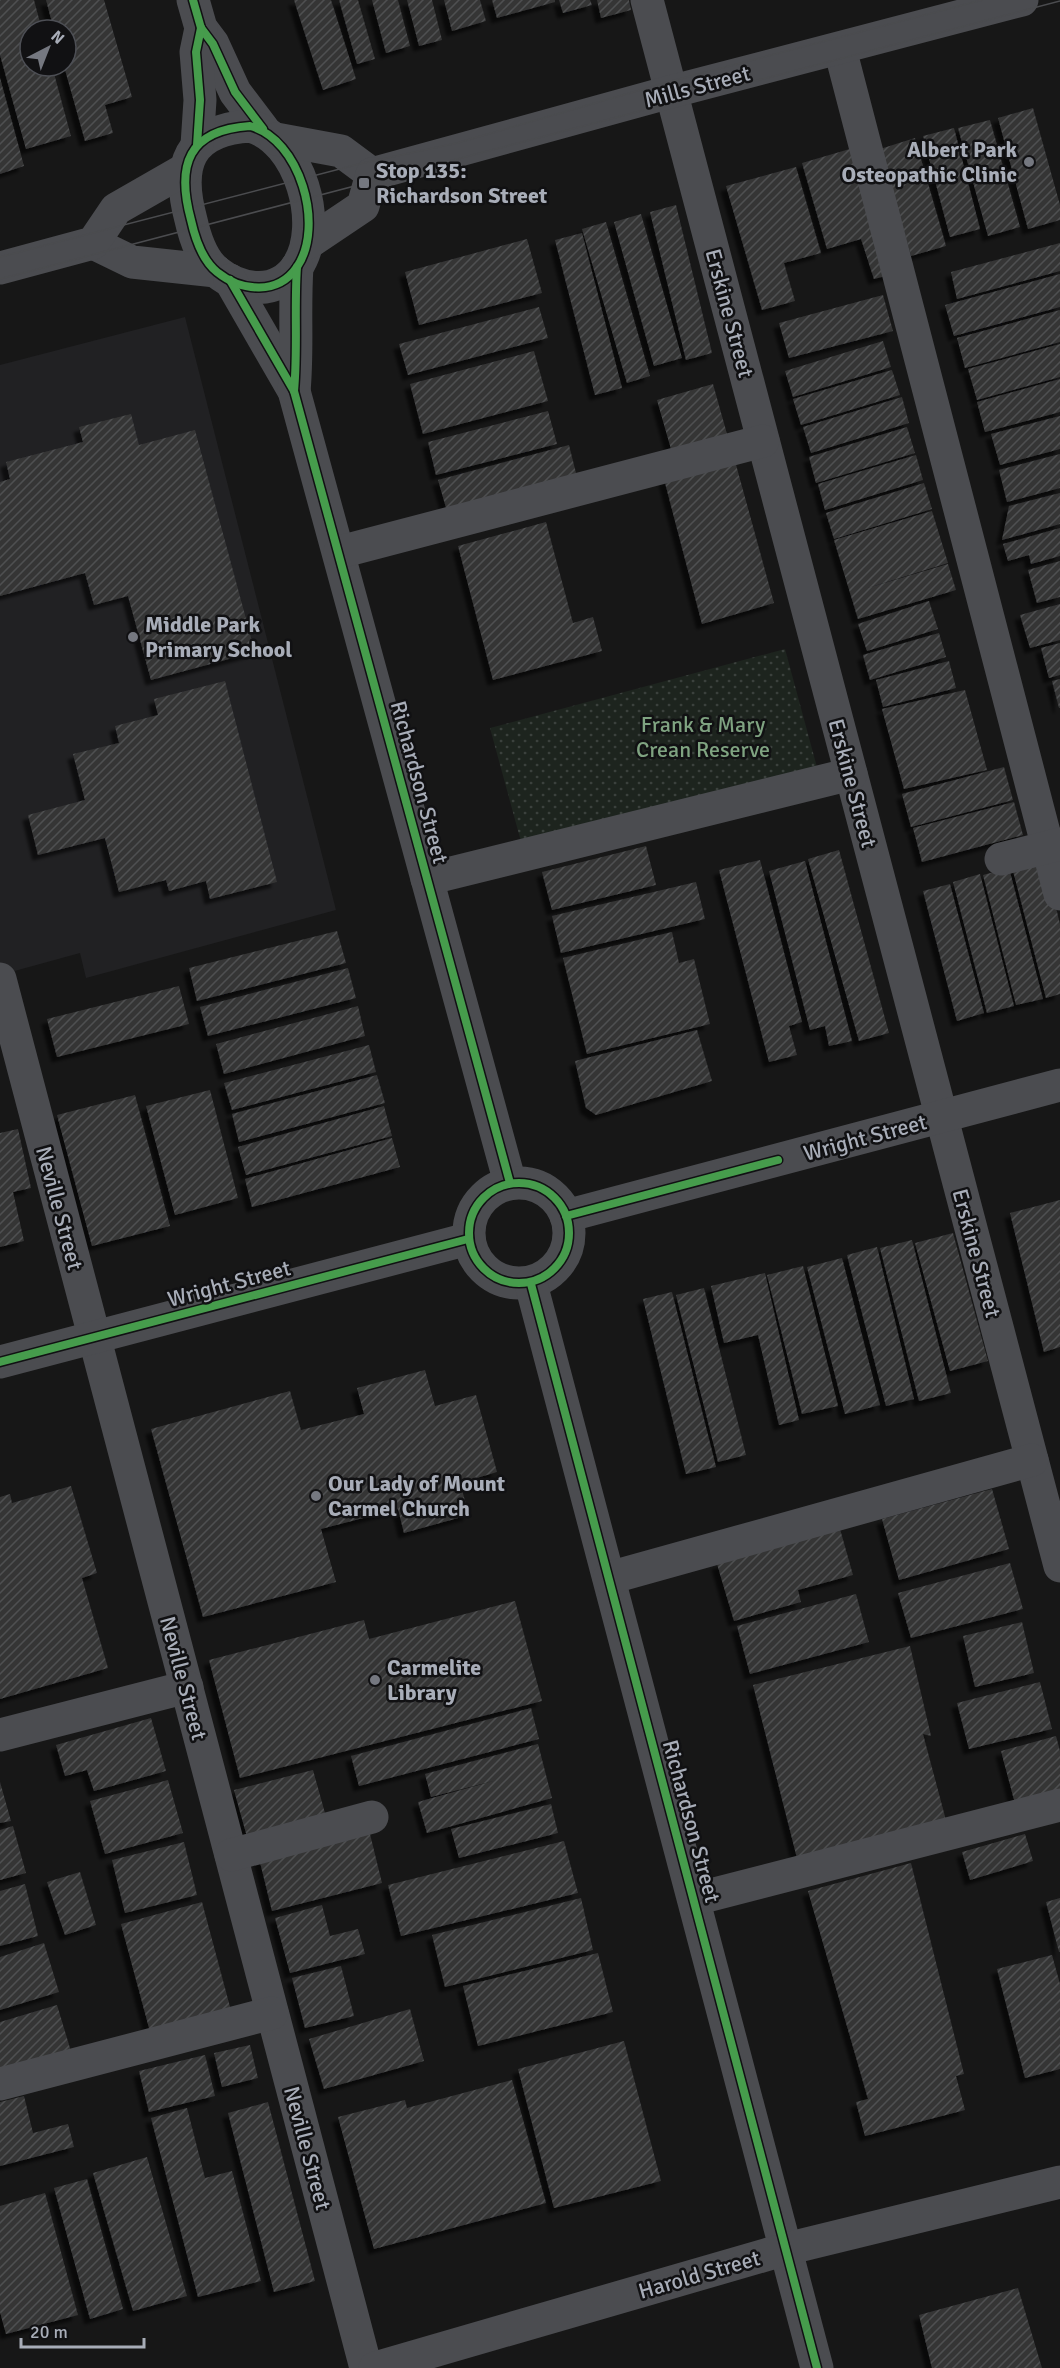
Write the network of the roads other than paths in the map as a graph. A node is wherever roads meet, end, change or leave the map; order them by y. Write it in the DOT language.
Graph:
graph roads {
  1 [pos="646,0"];
  2 [pos="1022,0"];
  3 [pos="197,14"];
  4 [pos="840,49"];
  5 [pos="670,92"];
  6 [pos="270,134"];
  7 [pos="191,158"];
  8 [pos="372,174"];
  9 [pos="93,243"];
  10 [pos="302,255"];
  11 [pos="0,268"];
  12 [pos="223,276"];
  13 [pos="294,391"];
  14 [pos="763,441"];
  15 [pos="340,552"];
  16 [pos="851,774"];
  17 [pos="1054,845"];
  18 [pos="1001,859"];
  19 [pos="427,879"];
  20 [pos="1060,894"];
  21 [pos="1,985"];
  22 [pos="1060,1085"];
  23 [pos="942,1117"];
  24 [pos="510,1183"];
  25 [pos="566,1216"];
  26 [pos="468,1239"];
  27 [pos="531,1284"];
  28 [pos="94,1338"];
  29 [pos="0,1362"];
  30 [pos="1032,1460"];
  31 [pos="1060,1566"];
  32 [pos="609,1578"];
  33 [pos="187,1687"];
  34 [pos="0,1735"];
  35 [pos="1060,1805"];
  36 [pos="372,1817"];
  37 [pos="231,1855"];
  38 [pos="695,1899"];
  39 [pos="272,2013"];
  40 [pos="0,2084"];
  41 [pos="1060,2182"];
  42 [pos="786,2249"];
  43 [pos="366,2368"];
  44 [pos="375,2368"];
  45 [pos="817,2368"];
  1 -- 5 [label="street, Erskine Street"];
  2 -- 4 [label="street, Mills Street"];
  3 -- 6 [label="street"];
  3 -- 7 [label="street"];
  4 -- 5 [label="street, Mills Street"];
  4 -- 17 [label="street"];
  5 -- 8 [label="street, Mills Street"];
  5 -- 14 [label="street, Erskine Street"];
  6 -- 7 [label="street"];
  6 -- 8 [label="street"];
  6 -- 10 [label="street"];
  7 -- 9 [label="street"];
  7 -- 12 [label="street"];
  8 -- 10 [label="street"];
  9 -- 11 [label="street"];
  9 -- 12 [label="street"];
  10 -- 12 [label="street"];
  10 -- 13 [label="street, Richardson Street"];
  12 -- 13 [label="street, Richardson Street"];
  13 -- 15 [label="street, Richardson Street"];
  14 -- 15 [label="street"];
  14 -- 16 [label="street, Erskine Street"];
  15 -- 19 [label="street, Richardson Street"];
  16 -- 19 [label="street"];
  16 -- 23 [label="street, Erskine Street"];
  17 -- 18 [label="street"];
  17 -- 20 [label="street"];
  19 -- 24 [label="street, Richardson Street"];
  21 -- 28 [label="street, Neville Street"];
  22 -- 23 [label="street, Wright Street"];
  23 -- 25 [label="street, Wright Street"];
  23 -- 30 [label="street, Erskine Street"];
  24 -- 25 [label="street"];
  24 -- 26 [label="street"];
  25 -- 27 [label="street"];
  26 -- 27 [label="street"];
  26 -- 28 [label="street, Wright Street"];
  27 -- 32 [label="street, Richardson Street"];
  28 -- 29 [label="street, Wright Street"];
  28 -- 33 [label="street, Neville Street"];
  30 -- 31 [label="street, Erskine Street"];
  30 -- 32 [label="street"];
  32 -- 38 [label="street, Richardson Street"];
  33 -- 34 [label="street"];
  33 -- 37 [label="street, Neville Street"];
  35 -- 38 [label="street"];
  36 -- 37 [label="street"];
  37 -- 39 [label="street, Neville Street"];
  38 -- 42 [label="street, Richardson Street"];
  39 -- 40 [label="street"];
  39 -- 43 [label="street, Neville Street"];
  41 -- 42 [label="street, Harold Street"];
  42 -- 44 [label="street, Harold Street"];
  42 -- 45 [label="street, Richardson Street"];
}
